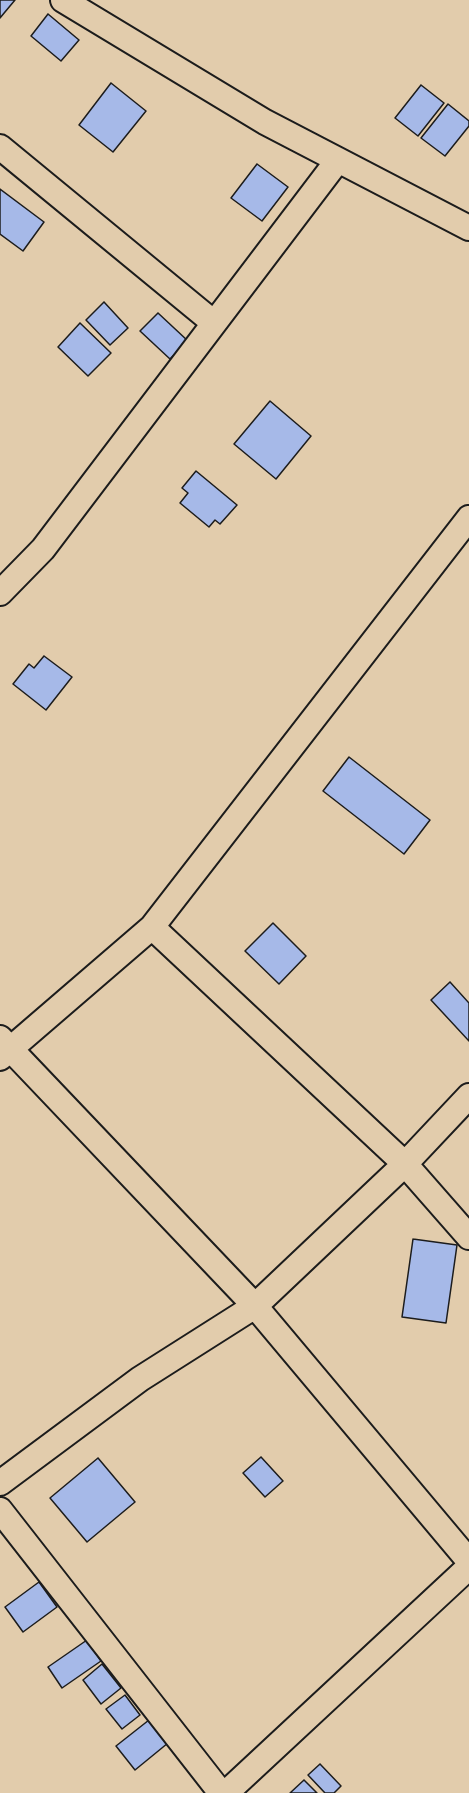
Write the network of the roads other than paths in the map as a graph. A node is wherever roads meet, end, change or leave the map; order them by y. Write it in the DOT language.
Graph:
graph roads {
  1 [pos="63,0"];
  2 [pos="99,9"];
  3 [pos="0,147"];
  4 [pos="338,160"];
  5 [pos="469,228"];
  6 [pos="214,323"];
  7 [pos="469,518"];
  8 [pos="0,593"];
  9 [pos="152,927"];
  10 [pos="3,1049"];
  11 [pos="469,1096"];
  12 [pos="405,1164"];
  13 [pos="469,1237"];
  14 [pos="255,1306"];
  15 [pos="0,1483"];
  16 [pos="0,1510"];
  17 [pos="469,1561"];
  18 [pos="469,1567"];
  19 [pos="221,1793"];
  20 [pos="226,1793"];
  1 -- 2 [label="street"];
  2 -- 4 [label="street"];
  3 -- 6 [label="street"];
  4 -- 5 [label="street"];
  4 -- 6 [label="street"];
  6 -- 8 [label="street"];
  7 -- 9 [label="street"];
  9 -- 10 [label="street"];
  9 -- 12 [label="street"];
  10 -- 14 [label="street"];
  11 -- 12 [label="street"];
  12 -- 13 [label="street"];
  12 -- 14 [label="street"];
  14 -- 15 [label="street"];
  14 -- 17 [label="street"];
  16 -- 19 [label="street"];
  18 -- 20 [label="street"];
}
